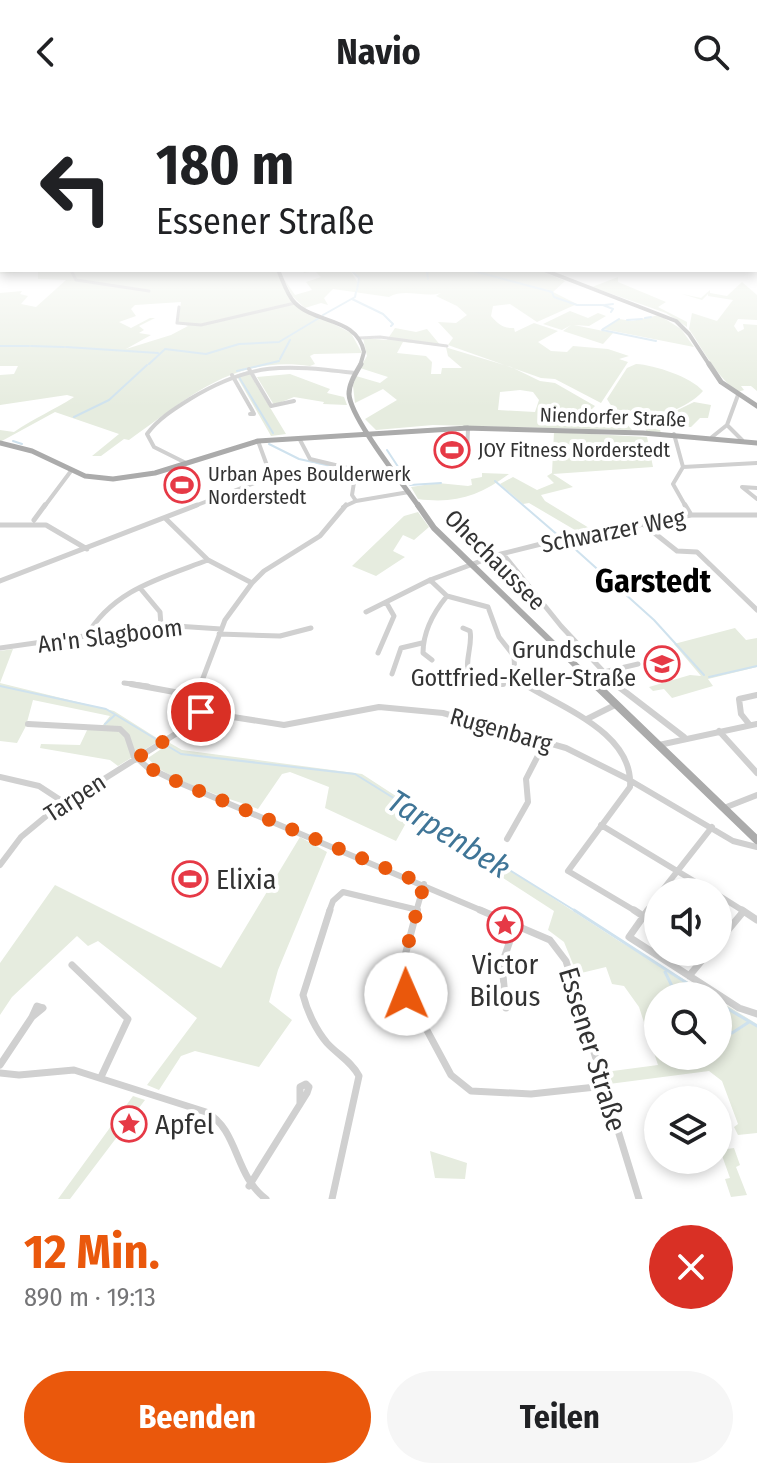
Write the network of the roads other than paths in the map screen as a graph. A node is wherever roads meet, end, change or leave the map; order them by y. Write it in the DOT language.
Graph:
graph roads {
  1 [pos="286,305"];
  2 [pos="299,305"];
  3 [pos="635,305"];
  4 [pos="179,307"];
  5 [pos="359,338"];
  6 [pos="447,346"];
  7 [pos="249,369"];
  8 [pos="355,373"];
  9 [pos="232,375"];
  10 [pos="738,395"];
  11 [pos="294,401"];
  12 [pos="757,406"];
  13 [pos="252,410"];
  14 [pos="727,425"];
  15 [pos="468,428"];
  16 [pos="674,434"];
  17 [pos="371,435"];
  18 [pos="299,437"];
  19 [pos="712,437"];
  20 [pos="742,440"];
  21 [pos="258,441"];
  22 [pos="0,443"];
  23 [pos="757,443"];
  24 [pos="441,462"];
  25 [pos="186,463"];
  26 [pos="757,463"];
  27 [pos="683,467"];
  28 [pos="71,471"];
  29 [pos="757,488"];
  30 [pos="409,492"];
  31 [pos="757,499"];
  32 [pos="356,501"];
  33 [pos="691,515"];
  34 [pos="757,515"];
  35 [pos="165,518"];
  36 [pos="34,520"];
  37 [pos="643,524"];
  38 [pos="0,525"];
  39 [pos="87,549"];
  40 [pos="503,554"];
  41 [pos="208,560"];
  42 [pos="471,564"];
  43 [pos="430,580"];
  44 [pos="0,581"];
  45 [pos="252,583"];
  46 [pos="140,588"];
  47 [pos="447,596"];
  48 [pos="386,602"];
  49 [pos="757,610"];
  50 [pos="366,612"];
  51 [pos="161,625"];
  52 [pos="311,628"];
  53 [pos="463,628"];
  54 [pos="220,631"];
  55 [pos="86,637"];
  56 [pos="422,643"];
  57 [pos="0,648"];
  58 [pos="378,653"];
  59 [pos="432,660"];
  60 [pos="638,664"];
  61 [pos="603,672"];
  62 [pos="392,674"];
  63 [pos="515,678"];
  64 [pos="124,683"];
  65 [pos="757,695"];
  66 [pos="196,699"];
  67 [pos="616,705"];
  68 [pos="199,717"];
  69 [pos="587,719"];
  70 [pos="28,724"];
  71 [pos="749,724"];
  72 [pos="757,724"];
  73 [pos="719,730"];
  74 [pos="684,737"];
  75 [pos="546,740"];
  76 [pos="161,743"];
  77 [pos="658,745"];
  78 [pos="136,759"];
  79 [pos="757,773"];
  80 [pos="0,777"];
  81 [pos="632,781"];
  82 [pos="757,795"];
  83 [pos="65,803"];
  84 [pos="723,808"];
  85 [pos="601,825"];
  86 [pos="712,827"];
  87 [pos="507,839"];
  88 [pos="757,840"];
  89 [pos="757,847"];
  90 [pos="0,865"];
  91 [pos="677,871"];
  92 [pos="672,878"];
  93 [pos="689,878"];
  94 [pos="424,884"];
  95 [pos="732,905"];
  96 [pos="418,910"];
  97 [pos="743,912"];
  98 [pos="643,916"];
  99 [pos="757,920"];
  100 [pos="516,923"];
  101 [pos="732,925"];
  102 [pos="72,965"];
  103 [pos="697,966"];
  104 [pos="689,976"];
  105 [pos="506,1008"];
  106 [pos="757,1014"];
  107 [pos="32,1017"];
  108 [pos="0,1065"];
  109 [pos="0,1073"];
  110 [pos="101,1077"];
  111 [pos="605,1086"];
  112 [pos="300,1104"];
  113 [pos="248,1186"];
  114 [pos="266,1199"];
  115 [pos="332,1199"];
  116 [pos="639,1199"];
  1 -- 4 [label="street"];
  2 -- 5 [label="main road"];
  3 -- 10 [label="main road"];
  5 -- 6 [label="street"];
  5 -- 8 [label="main road, Ohechaussee"];
  7 -- 8 [label="street"];
  7 -- 9 [label="street"];
  7 -- 11 [label="street"];
  8 -- 17 [label="main road, Ohechaussee"];
  9 -- 13 [label="street"];
  9 -- 25 [label="street"];
  10 -- 12 [label="main road"];
  10 -- 14 [label="street"];
  14 -- 19 [label="street"];
  14 -- 20 [label="street"];
  15 -- 16 [label="main road, Niendorfer Straße"];
  15 -- 17 [label="main road, Niendorfer Straße"];
  15 -- 24 [label="street"];
  16 -- 19 [label="main road, Niendorfer Straße"];
  16 -- 27 [label="street"];
  17 -- 18 [label="main road, Niendorfer Straße"];
  17 -- 30 [label="main road, Ohechaussee"];
  18 -- 21 [label="main road, Niendorfer Straße"];
  18 -- 32 [label="street"];
  19 -- 20 [label="main road, Niendorfer Straße"];
  20 -- 23 [label="main road, Niendorfer Straße"];
  21 -- 25 [label="main road, Niendorfer Straße"];
  21 -- 35 [label="street"];
  22 -- 28 [label="main road, Niendorfer Straße"];
  25 -- 28 [label="main road, Niendorfer Straße"];
  26 -- 27 [label="street"];
  27 -- 33 [label="street"];
  28 -- 36 [label="street"];
  29 -- 31 [label="street"];
  30 -- 32 [label="street"];
  30 -- 42 [label="main road, Ohechaussee"];
  32 -- 45 [label="street"];
  33 -- 34 [label="street, Schwarzer Weg"];
  33 -- 37 [label="street, Schwarzer Weg"];
  35 -- 39 [label="street"];
  35 -- 41 [label="street"];
  36 -- 38 [label="street"];
  36 -- 39 [label="street"];
  37 -- 40 [label="street, Schwarzer Weg"];
  37 -- 49 [label="street"];
  39 -- 44 [label="street"];
  40 -- 42 [label="street, Schwarzer Weg"];
  40 -- 61 [label="street"];
  41 -- 45 [label="street"];
  41 -- 46 [label="street"];
  42 -- 43 [label="street, Schwarzer Weg"];
  42 -- 67 [label="main road, Ohechaussee"];
  43 -- 47 [label="street"];
  43 -- 48 [label="street, Schwarzer Weg"];
  45 -- 54 [label="street"];
  46 -- 51 [label="street"];
  46 -- 55 [label="street"];
  47 -- 56 [label="street"];
  47 -- 63 [label="street"];
  48 -- 50 [label="street, Schwarzer Weg"];
  48 -- 58 [label="street"];
  51 -- 54 [label="street, An'n Slagboom"];
  51 -- 55 [label="street, An'n Slagboom"];
  52 -- 54 [label="street, An'n Slagboom"];
  53 -- 63 [label="street"];
  54 -- 66 [label="street"];
  55 -- 57 [label="street, An'n Slagboom"];
  56 -- 59 [label="street"];
  56 -- 62 [label="street"];
  60 -- 61 [label="street"];
  61 -- 74 [label="street"];
  63 -- 69 [label="street"];
  64 -- 66 [label="street"];
  65 -- 71 [label="street"];
  66 -- 68 [label="street"];
  67 -- 69 [label="street"];
  67 -- 77 [label="main road, Ohechaussee"];
  68 -- 75 [label="street, Rugenbarg"];
  68 -- 76 [label="street, Rugenbarg"];
  69 -- 81 [label="street"];
  70 -- 78 [label="street"];
  71 -- 72 [label="street"];
  71 -- 73 [label="street"];
  73 -- 74 [label="street"];
  73 -- 79 [label="street"];
  74 -- 77 [label="street"];
  75 -- 81 [label="street, Rugenbarg"];
  75 -- 87 [label="street"];
  76 -- 78 [label="street, Tarpen"];
  77 -- 84 [label="main road, Ohechaussee"];
  78 -- 83 [label="street, Tarpen"];
  78 -- 94 [label="street, Essener Straße"];
  80 -- 83 [label="street"];
  81 -- 85 [label="street"];
  81 -- 86 [label="street, Rugenbarg"];
  82 -- 84 [label="street"];
  83 -- 90 [label="street, Tarpen"];
  84 -- 88 [label="main road, Ohechaussee"];
  85 -- 91 [label="street"];
  85 -- 98 [label="street"];
  86 -- 89 [label="street, Rugenbarg"];
  86 -- 91 [label="street"];
  91 -- 92 [label="street"];
  91 -- 93 [label="street"];
  94 -- 96 [label="street"];
  94 -- 100 [label="street, Essener Straße"];
  95 -- 97 [label="street"];
  96 -- 111 [label="street"];
  96 -- 115 [label="street"];
  97 -- 99 [label="street"];
  97 -- 101 [label="street"];
  98 -- 104 [label="street"];
  100 -- 105 [label="street"];
  100 -- 111 [label="street, Essener Straße"];
  102 -- 110 [label="street"];
  103 -- 104 [label="street"];
  104 -- 106 [label="street"];
  107 -- 108 [label="street"];
  109 -- 110 [label="street"];
  110 -- 113 [label="street"];
  111 -- 116 [label="street, Essener Straße"];
  112 -- 113 [label="street"];
  113 -- 114 [label="street"];
}
